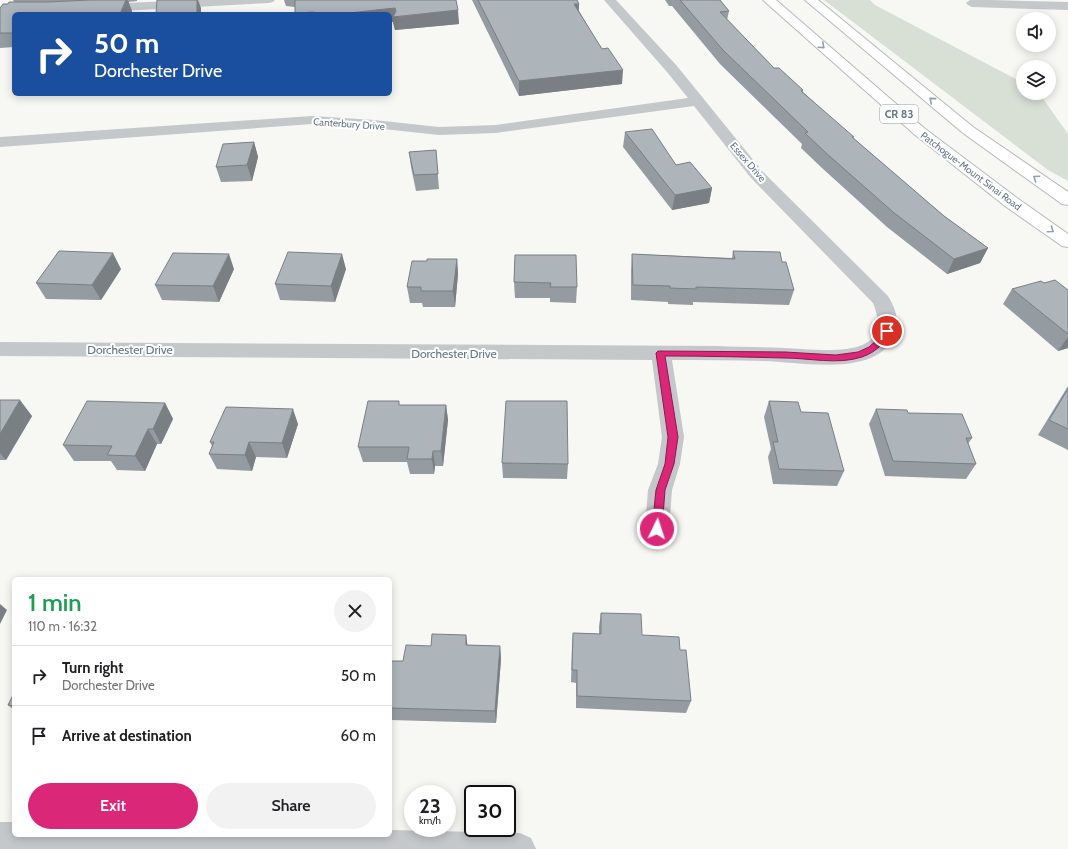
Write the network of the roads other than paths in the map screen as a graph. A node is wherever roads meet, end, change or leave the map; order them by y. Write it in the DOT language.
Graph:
graph roads {
  1 [pos="269,0"];
  2 [pos="610,0"];
  3 [pos="769,0"];
  4 [pos="810,0"];
  5 [pos="972,3"];
  6 [pos="1068,6"];
  7 [pos="86,9"];
  8 [pos="697,101"];
  9 [pos="0,142"];
  10 [pos="1068,200"];
  11 [pos="1068,242"];
  12 [pos="889,320"];
  13 [pos="0,349"];
  14 [pos="661,353"];
  15 [pos="657,529"];
  16 [pos="0,838"];
  17 [pos="520,849"];
  1 -- 7 [label="street"];
  2 -- 8 [label="street, Essex Drive"];
  3 -- 11 [label="highway, Patchogue-Mount Sinai Road / CR 83, one-way"];
  10 -- 4 [label="highway, CR 83, one-way"];
  5 -- 6 [label="street"];
  8 -- 9 [label="street, Canterbury Drive"];
  8 -- 12 [label="street, Essex Drive"];
  12 -- 14 [label="street, Dorchester Drive"];
  13 -- 14 [label="street, Dorchester Drive"];
  14 -- 15 [label="street"];
  16 -- 17 [label="street"];
}
